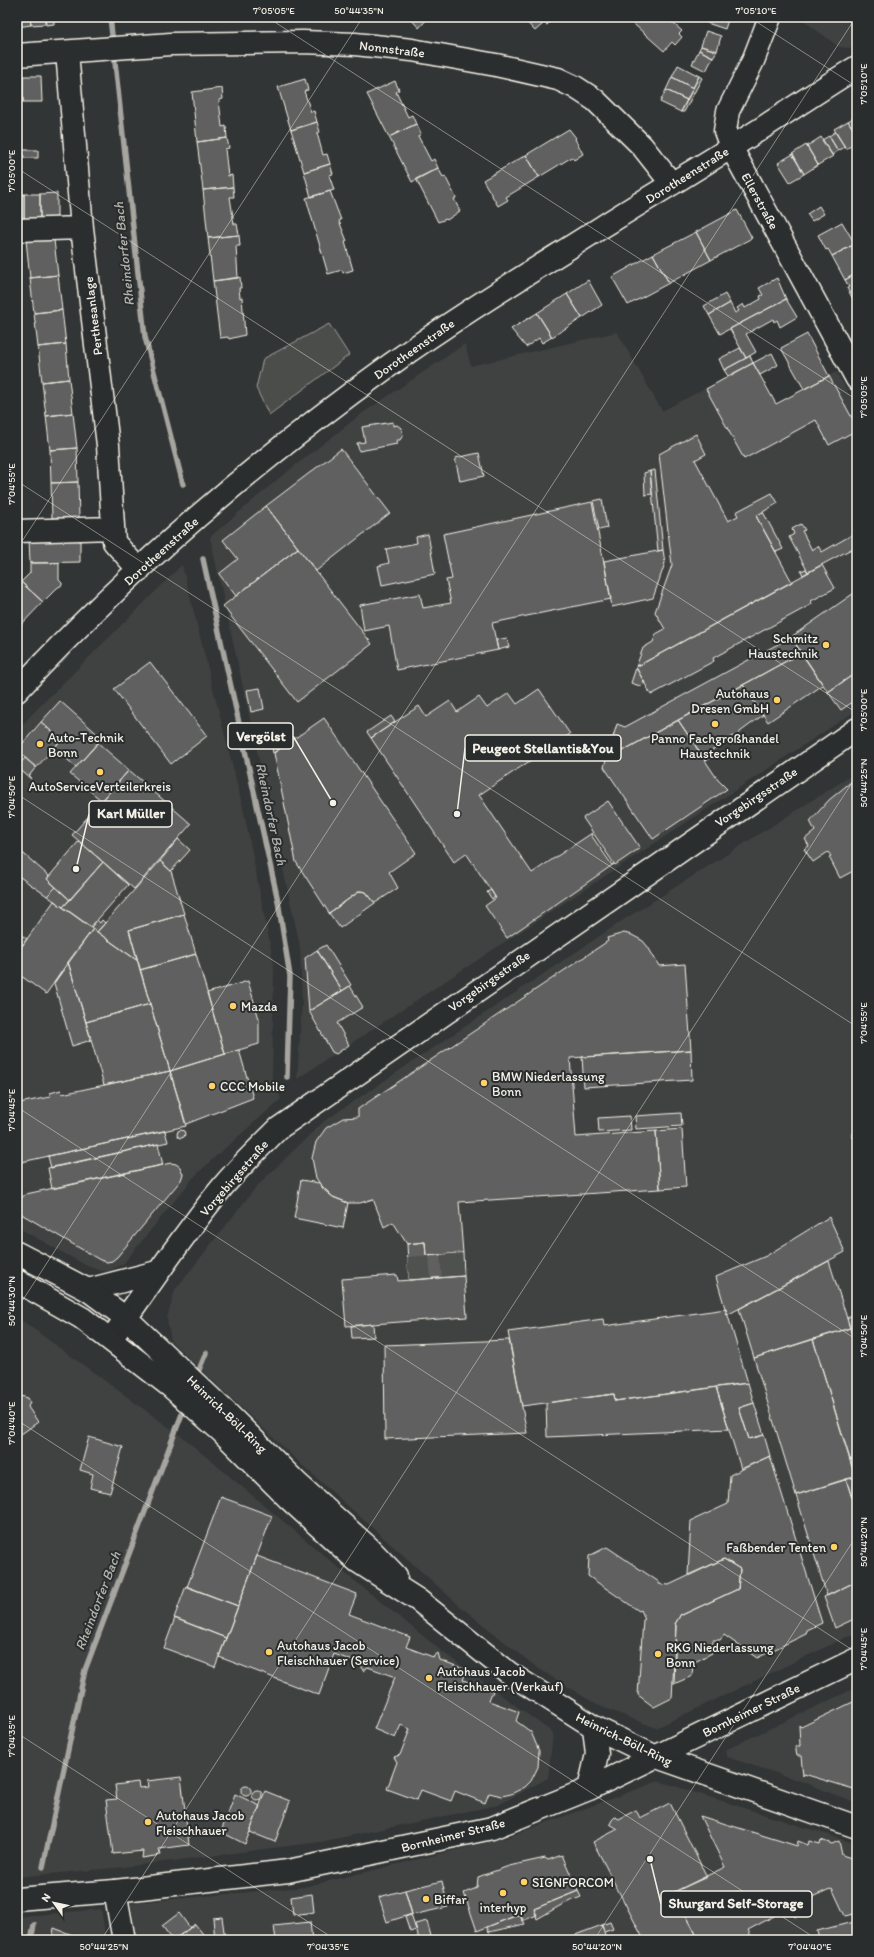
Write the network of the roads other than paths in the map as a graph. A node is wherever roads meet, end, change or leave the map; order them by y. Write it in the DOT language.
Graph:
graph roads {
  1 [pos="770,17"];
  2 [pos="67,52"];
  3 [pos="17,55"];
  4 [pos="857,67"];
  5 [pos="731,147"];
  6 [pos="672,184"];
  7 [pos="82,228"];
  8 [pos="17,230"];
  9 [pos="857,378"];
  10 [pos="112,528"];
  11 [pos="17,531"];
  12 [pos="139,570"];
  13 [pos="17,691"];
  14 [pos="857,729"];
  15 [pos="17,1253"];
  16 [pos="157,1272"];
  17 [pos="17,1281"];
  18 [pos="88,1290"];
  19 [pos="126,1318"];
  20 [pos="110,1339"];
  21 [pos="176,1379"];
  22 [pos="857,1659"];
  23 [pos="594,1727"];
  24 [pos="654,1756"];
  25 [pos="588,1789"];
  26 [pos="857,1827"];
  27 [pos="115,1891"];
  28 [pos="17,1899"];
  29 [pos="124,1940"];
  1 -- 5 [label="street, Ellerstraße"];
  2 -- 3 [label="street, Nonnstraße"];
  2 -- 6 [label="street, Nonnstraße"];
  2 -- 7 [label="street, Perthesanlage"];
  4 -- 5 [label="street, Dorotheenstraße"];
  5 -- 6 [label="street, Dorotheenstraße"];
  5 -- 9 [label="street, Ellerstraße"];
  6 -- 12 [label="street, Dorotheenstraße"];
  7 -- 8 [label="street"];
  7 -- 10 [label="street, Perthesanlage"];
  10 -- 11 [label="street"];
  10 -- 12 [label="street, Perthesanlage"];
  12 -- 13 [label="street, Dorotheenstraße"];
  14 -- 16 [label="street, Vorgebirgsstraße"];
  15 -- 18 [label="street, Heinrich-Böll-Ring"];
  16 -- 18 [label="street"];
  16 -- 19 [label="street, Vorgebirgsstraße"];
  17 -- 20 [label="street, Heinrich-Böll-Ring"];
  18 -- 19 [label="street, Heinrich-Böll-Ring"];
  19 -- 20 [label="street, Vorgebirgsstraße"];
  19 -- 21 [label="street, Heinrich-Böll-Ring"];
  20 -- 21 [label="street, Heinrich-Böll-Ring"];
  21 -- 23 [label="street, Heinrich-Böll-Ring"];
  22 -- 24 [label="street, Bornheimer Straße"];
  23 -- 24 [label="street, Heinrich-Böll-Ring"];
  23 -- 25 [label="street"];
  24 -- 25 [label="street, Bornheimer Straße"];
  24 -- 26 [label="street, Heinrich-Böll-Ring"];
  25 -- 27 [label="street, Bornheimer Straße"];
  27 -- 28 [label="street, Bornheimer Straße"];
  27 -- 29 [label="street"];
}
